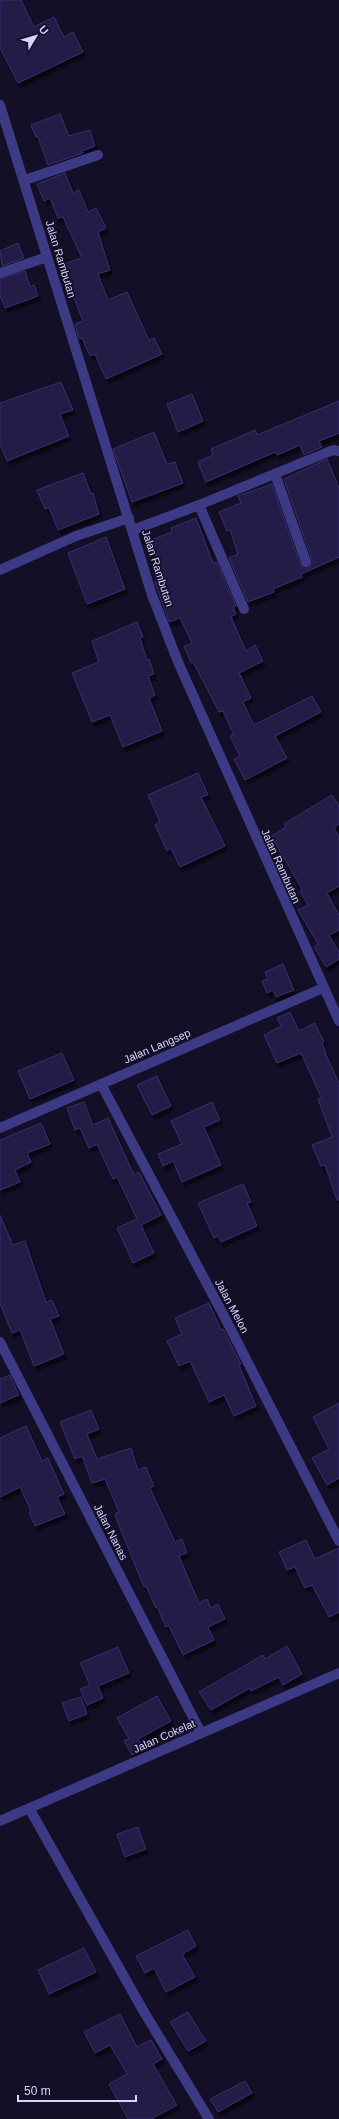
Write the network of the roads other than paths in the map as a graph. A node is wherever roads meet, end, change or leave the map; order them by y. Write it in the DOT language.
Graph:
graph roads {
  1 [pos="0,105"];
  2 [pos="98,155"];
  3 [pos="24,180"];
  4 [pos="47,257"];
  5 [pos="0,273"];
  6 [pos="339,451"];
  7 [pos="275,474"];
  8 [pos="199,505"];
  9 [pos="129,518"];
  10 [pos="133,530"];
  11 [pos="306,562"];
  12 [pos="0,570"];
  13 [pos="244,609"];
  14 [pos="323,988"];
  15 [pos="338,1018"];
  16 [pos="101,1084"];
  17 [pos="0,1128"];
  18 [pos="0,1342"];
  19 [pos="339,1540"];
  20 [pos="339,1673"];
  21 [pos="201,1732"];
  22 [pos="29,1808"];
  23 [pos="0,1821"];
  24 [pos="209,2119"];
  1 -- 3 [label="street, Jalan Rambutan"];
  2 -- 3 [label="street"];
  3 -- 4 [label="street, Jalan Rambutan"];
  4 -- 5 [label="street"];
  4 -- 9 [label="street, Jalan Rambutan"];
  6 -- 7 [label="street"];
  7 -- 8 [label="street"];
  7 -- 11 [label="street"];
  8 -- 10 [label="street"];
  8 -- 13 [label="street"];
  9 -- 10 [label="street, Jalan Rambutan"];
  9 -- 12 [label="street"];
  10 -- 14 [label="street, Jalan Rambutan"];
  14 -- 15 [label="street, Jalan Rambutan"];
  14 -- 16 [label="street, Jalan Langsep"];
  16 -- 17 [label="street, Jalan Langsep"];
  16 -- 19 [label="street, Jalan Melon"];
  18 -- 21 [label="street, Jalan Nanas"];
  20 -- 21 [label="street, Jalan Cokelat"];
  21 -- 22 [label="street, Jalan Cokelat"];
  22 -- 23 [label="street, Jalan Cokelat"];
  22 -- 24 [label="street"];
}
